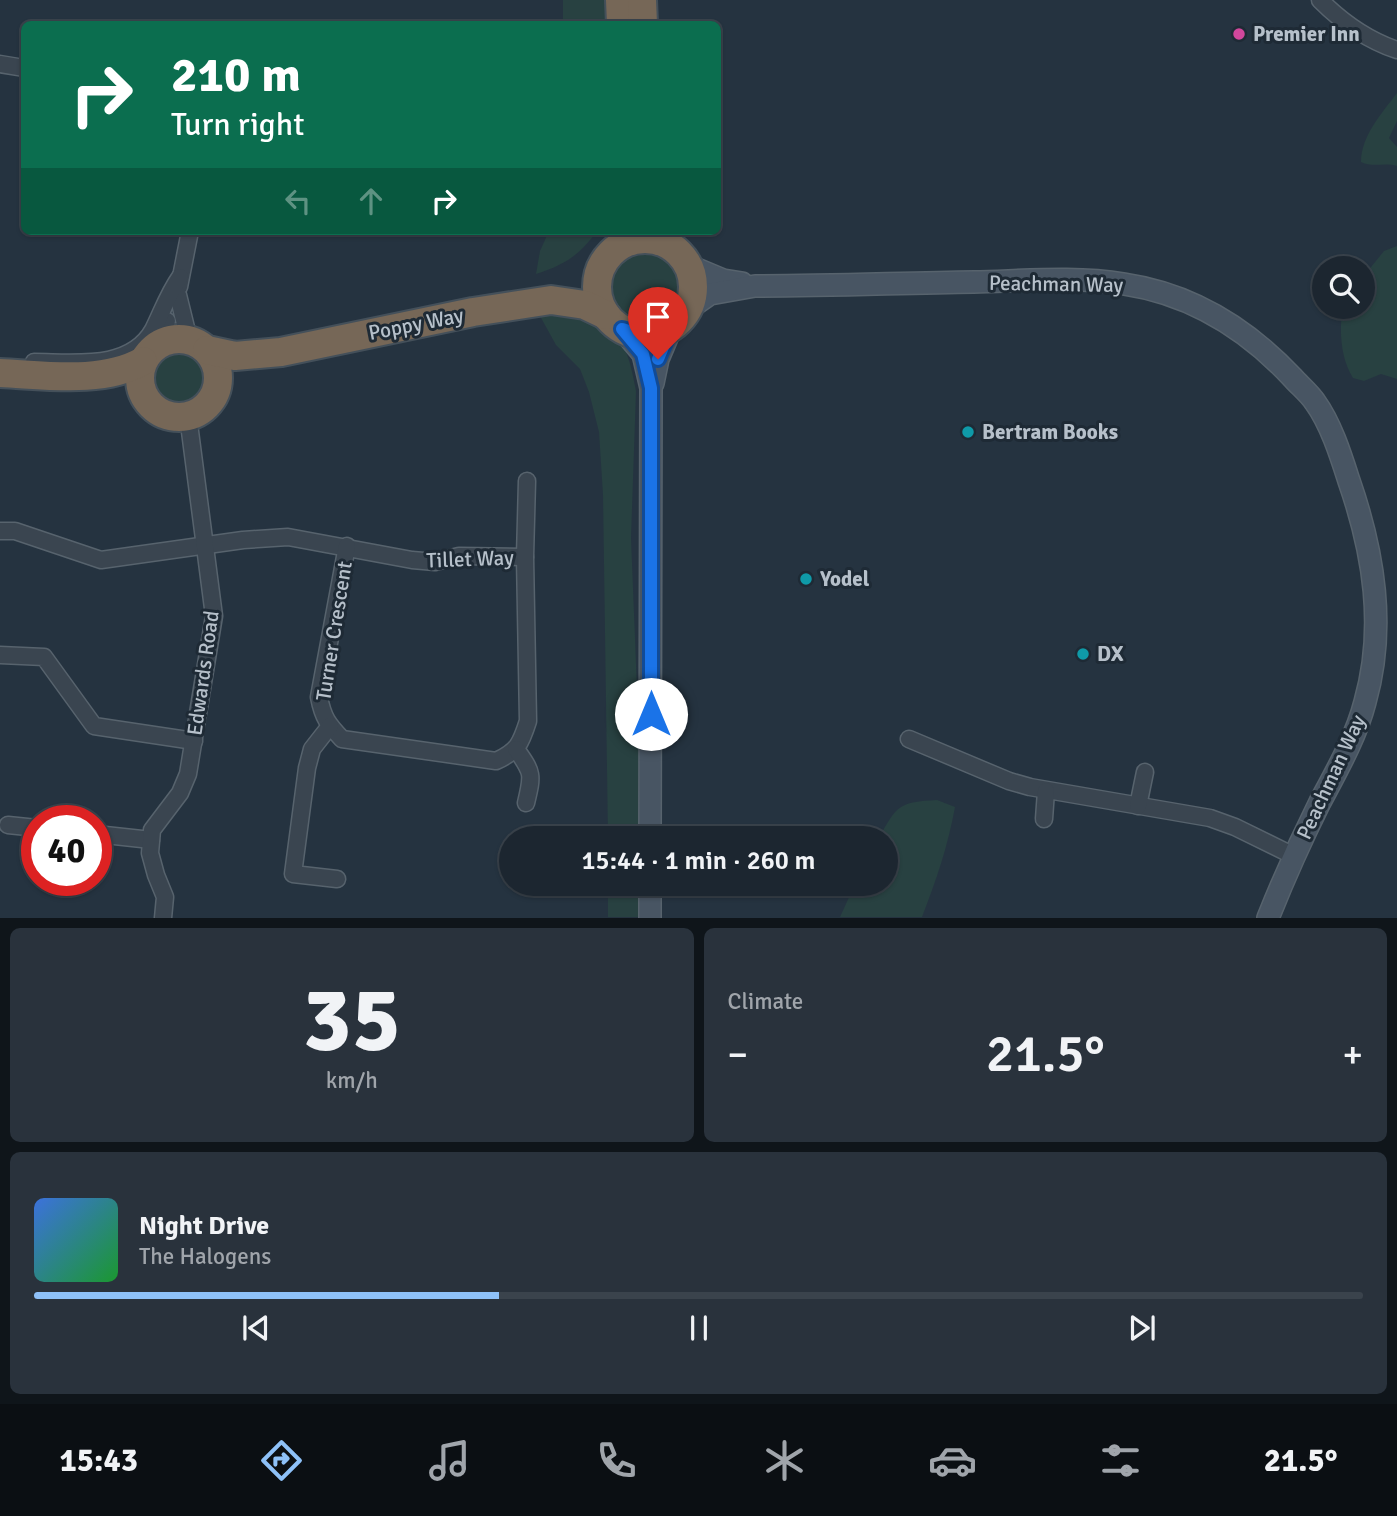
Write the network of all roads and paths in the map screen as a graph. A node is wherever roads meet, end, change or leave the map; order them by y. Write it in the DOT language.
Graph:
graph roads {
  1 [pos="620,0"];
  2 [pos="642,0"];
  3 [pos="1320,0"];
  4 [pos="621,21"];
  5 [pos="643,21"];
  6 [pos="1397,50"];
  7 [pos="0,64"];
  8 [pos="21,68"];
  9 [pos="189,235"];
  10 [pos="655,236"];
  11 [pos="610,251"];
  12 [pos="687,265"];
  13 [pos="180,277"];
  14 [pos="755,286"];
  15 [pos="178,295"];
  16 [pos="551,300"];
  17 [pos="679,318"];
  18 [pos="614,322"];
  19 [pos="198,345"];
  20 [pos="281,352"];
  21 [pos="150,353"];
  22 [pos="0,362"];
  23 [pos="0,373"];
  24 [pos="60,376"];
  25 [pos="651,388"];
  26 [pos="215,394"];
  27 [pos="146,399"];
  28 [pos="188,416"];
  29 [pos="527,481"];
  30 [pos="0,530"];
  31 [pos="207,546"];
  32 [pos="347,547"];
  33 [pos="525,557"];
  34 [pos="0,655"];
  35 [pos="330,726"];
  36 [pos="909,739"];
  37 [pos="194,741"];
  38 [pos="516,749"];
  39 [pos="1144,772"];
  40 [pos="1046,791"];
  41 [pos="526,803"];
  42 [pos="1138,806"];
  43 [pos="1044,818"];
  44 [pos="8,825"];
  45 [pos="21,826"];
  46 [pos="650,826"];
  47 [pos="112,836"];
  48 [pos="151,840"];
  49 [pos="1294,856"];
  50 [pos="337,879"];
  51 [pos="650,896"];
  52 [pos="163,918"];
  53 [pos="650,918"];
  54 [pos="1268,918"];
  1 -- 4 [label="highway"];
  2 -- 5 [label="highway"];
  3 -- 6 [label="street"];
  7 -- 8 [label="street"];
  9 -- 13 [label="street"];
  10 -- 11 [label="highway"];
  10 -- 12 [label="highway"];
  11 -- 16 [label="highway, Poppy Way"];
  11 -- 18 [label="highway"];
  12 -- 14 [label="street, Peachman Way"];
  12 -- 17 [label="highway"];
  13 -- 15 [label="street"];
  13 -- 22 [label="street"];
  14 -- 17 [label="street, Peachman Way"];
  14 -- 49 [label="street, Peachman Way"];
  15 -- 19 [label="street"];
  15 -- 21 [label="street"];
  16 -- 18 [label="highway, Poppy Way"];
  16 -- 20 [label="highway, Poppy Way"];
  17 -- 18 [label="highway"];
  17 -- 25 [label="street"];
  18 -- 25 [label="street"];
  19 -- 20 [label="highway, Poppy Way"];
  19 -- 21 [label="highway"];
  19 -- 26 [label="highway"];
  20 -- 26 [label="highway, Poppy Way"];
  21 -- 24 [label="highway"];
  21 -- 27 [label="highway"];
  23 -- 24 [label="highway"];
  24 -- 27 [label="highway"];
  25 -- 46 [label="street"];
  26 -- 28 [label="highway"];
  27 -- 28 [label="highway"];
  28 -- 31 [label="street, Edwards Road"];
  29 -- 33 [label="street"];
  30 -- 31 [label="street, Tillet Way"];
  31 -- 32 [label="street, Tillet Way"];
  31 -- 37 [label="street, Edwards Road"];
  32 -- 33 [label="street, Tillet Way"];
  32 -- 35 [label="street, Turner Crescent"];
  33 -- 38 [label="street"];
  34 -- 37 [label="street"];
  35 -- 38 [label="street, Turner Crescent"];
  35 -- 50 [label="street"];
  36 -- 40 [label="street"];
  37 -- 48 [label="street, Edwards Road"];
  38 -- 41 [label="street"];
  39 -- 42 [label="street"];
  40 -- 42 [label="street"];
  40 -- 43 [label="street"];
  42 -- 49 [label="street"];
  44 -- 45 [label="street"];
  47 -- 48 [label="street"];
  48 -- 52 [label="street"];
  49 -- 54 [label="street, Peachman Way"];
  51 -- 53 [label="street"];
}
